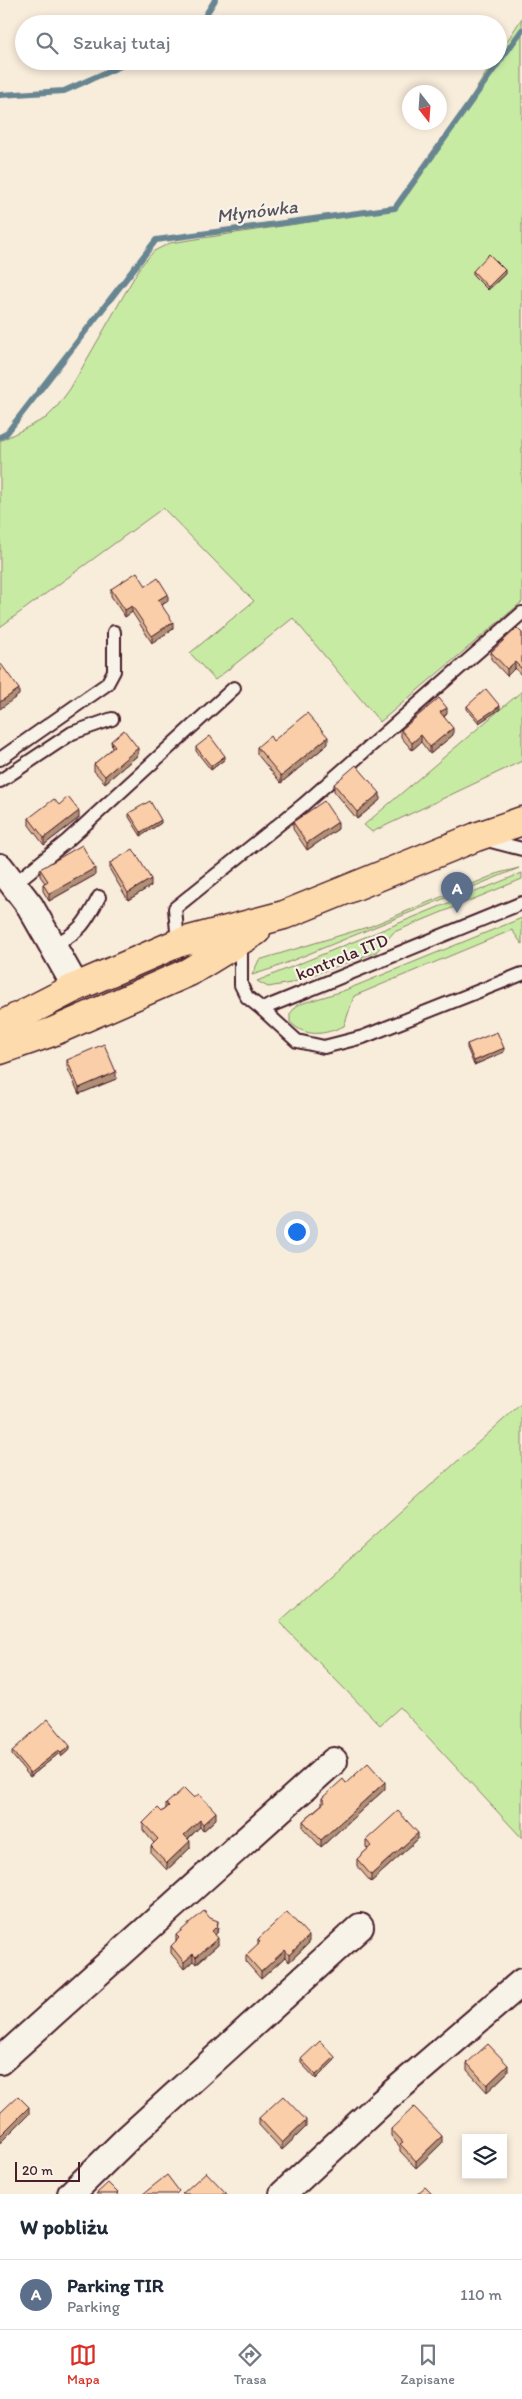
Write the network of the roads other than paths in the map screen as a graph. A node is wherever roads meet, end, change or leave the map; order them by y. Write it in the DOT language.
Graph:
graph roads {
  1 [pos="522,612"];
  2 [pos="114,632"];
  3 [pos="234,688"];
  4 [pos="112,719"];
  5 [pos="0,759"];
  6 [pos="0,780"];
  7 [pos="520,820"];
  8 [pos="476,837"];
  9 [pos="522,849"];
  10 [pos="7,875"];
  11 [pos="100,897"];
  12 [pos="522,902"];
  13 [pos="243,933"];
  14 [pos="178,943"];
  15 [pos="52,946"];
  16 [pos="522,974"];
  17 [pos="76,987"];
  18 [pos="262,1009"];
  19 [pos="0,1026"];
  20 [pos="0,1050"];
  21 [pos="334,1761"];
  22 [pos="360,1927"];
  23 [pos="522,1982"];
  24 [pos="0,2061"];
  25 [pos="71,2194"];
  26 [pos="284,2194"];
  1 -- 14 [label="lane"];
  2 -- 5 [label="lane"];
  3 -- 10 [label="lane"];
  4 -- 6 [label="lane"];
  7 -- 8 [label="main road"];
  8 -- 9 [label="lane"];
  8 -- 13 [label="main road"];
  10 -- 15 [label="street"];
  11 -- 15 [label="lane"];
  12 -- 18 [label="lane, kontrola ITD"];
  13 -- 14 [label="main road"];
  13 -- 18 [label="lane"];
  13 -- 20 [label="main road"];
  14 -- 17 [label="main road"];
  15 -- 17 [label="street"];
  16 -- 18 [label="lane"];
  17 -- 19 [label="main road"];
  21 -- 24 [label="street"];
  22 -- 25 [label="street"];
  23 -- 26 [label="street"];
}
